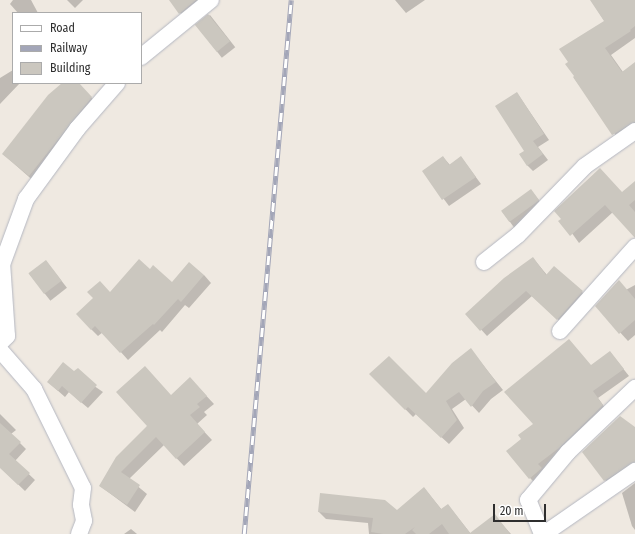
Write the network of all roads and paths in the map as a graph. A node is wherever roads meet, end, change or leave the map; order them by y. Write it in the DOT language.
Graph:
graph roads {
  1 [pos="211,0"];
  2 [pos="142,56"];
  3 [pos="116,84"];
  4 [pos="635,131"];
  5 [pos="635,247"];
  6 [pos="484,262"];
  7 [pos="1,267"];
  8 [pos="560,332"];
  9 [pos="0,343"];
  10 [pos="0,350"];
  11 [pos="635,388"];
  12 [pos="635,471"];
  13 [pos="79,534"];
  14 [pos="543,534"];
  1 -- 2 [label="street"];
  3 -- 7 [label="street"];
  4 -- 6 [label="street"];
  5 -- 8 [label="street"];
  7 -- 9 [label="street"];
  10 -- 13 [label="street"];
  11 -- 14 [label="street"];
  12 -- 14 [label="street"];
}
